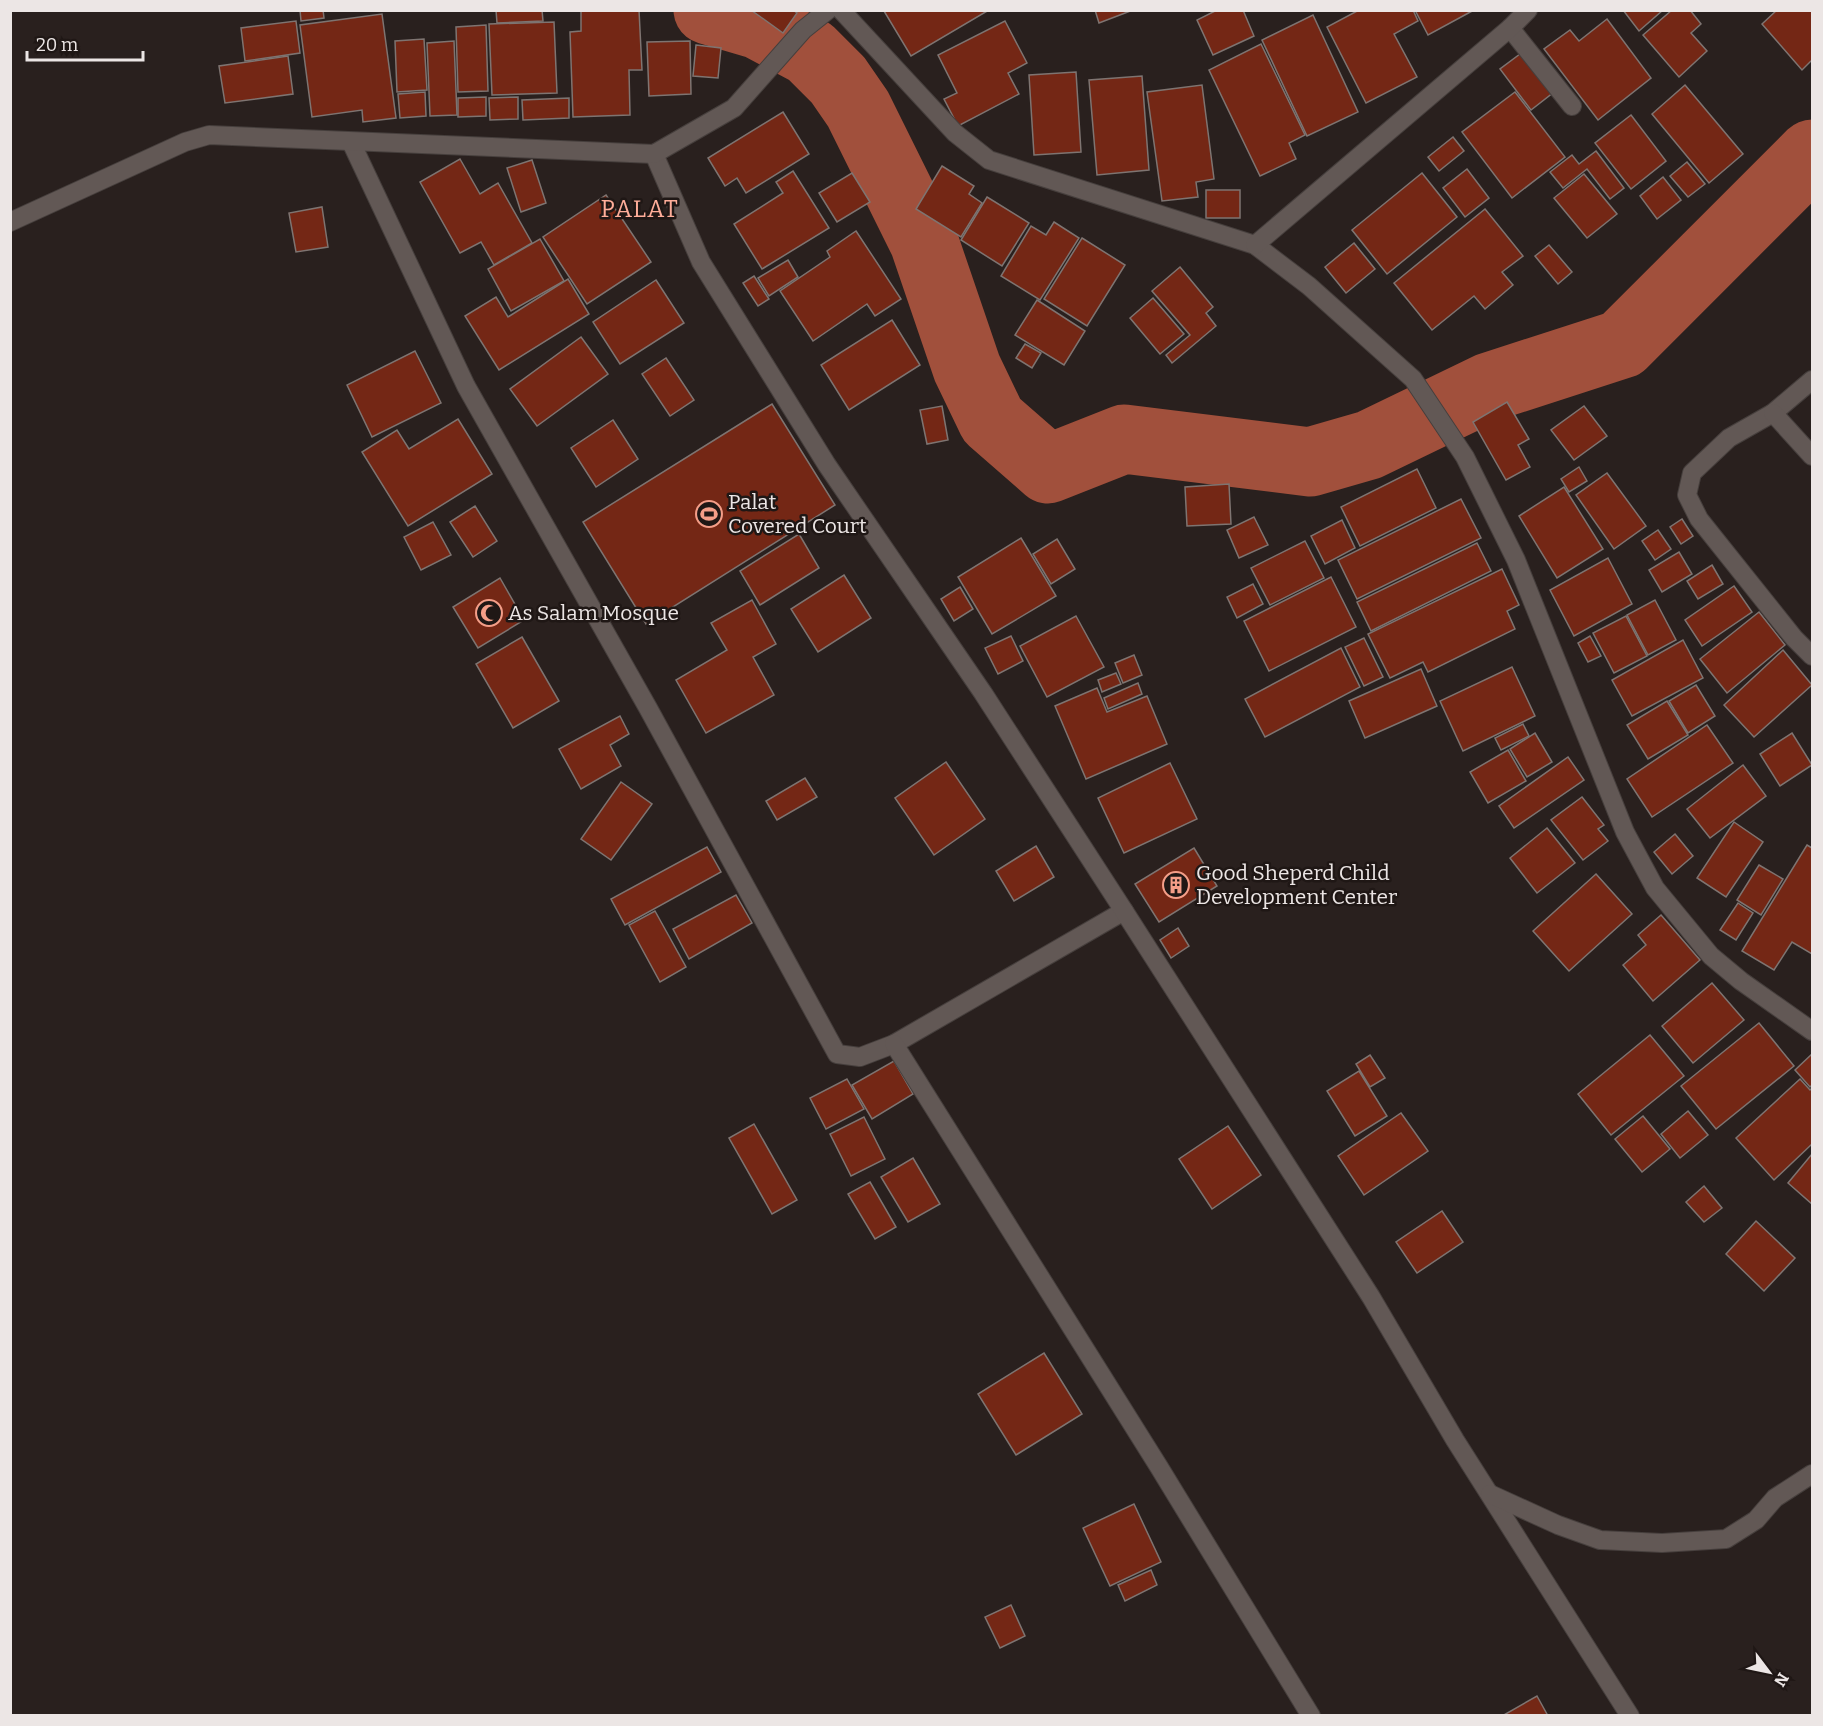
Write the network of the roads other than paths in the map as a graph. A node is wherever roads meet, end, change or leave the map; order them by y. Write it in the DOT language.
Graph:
graph roads {
  1 [pos="828,10"];
  2 [pos="841,10"];
  3 [pos="1528,10"];
  4 [pos="1510,28"];
  5 [pos="1572,106"];
  6 [pos="351,142"];
  7 [pos="654,154"];
  8 [pos="10,222"];
  9 [pos="1256,245"];
  10 [pos="1812,380"];
  11 [pos="1773,413"];
  12 [pos="1812,456"];
  13 [pos="1812,656"];
  14 [pos="1124,911"];
  15 [pos="1811,1028"];
  16 [pos="894,1044"];
  17 [pos="1812,1474"];
  18 [pos="1490,1494"];
  19 [pos="1311,1716"];
  20 [pos="1630,1716"];
  1 -- 7 [label="street"];
  2 -- 9 [label="street"];
  3 -- 4 [label="street"];
  4 -- 5 [label="street"];
  4 -- 9 [label="street"];
  6 -- 7 [label="street"];
  6 -- 8 [label="street"];
  6 -- 16 [label="street"];
  7 -- 14 [label="street"];
  9 -- 15 [label="street"];
  10 -- 11 [label="street"];
  11 -- 12 [label="street"];
  11 -- 13 [label="street"];
  14 -- 16 [label="street"];
  14 -- 18 [label="street"];
  16 -- 19 [label="street"];
  17 -- 18 [label="street"];
  18 -- 20 [label="street"];
}
